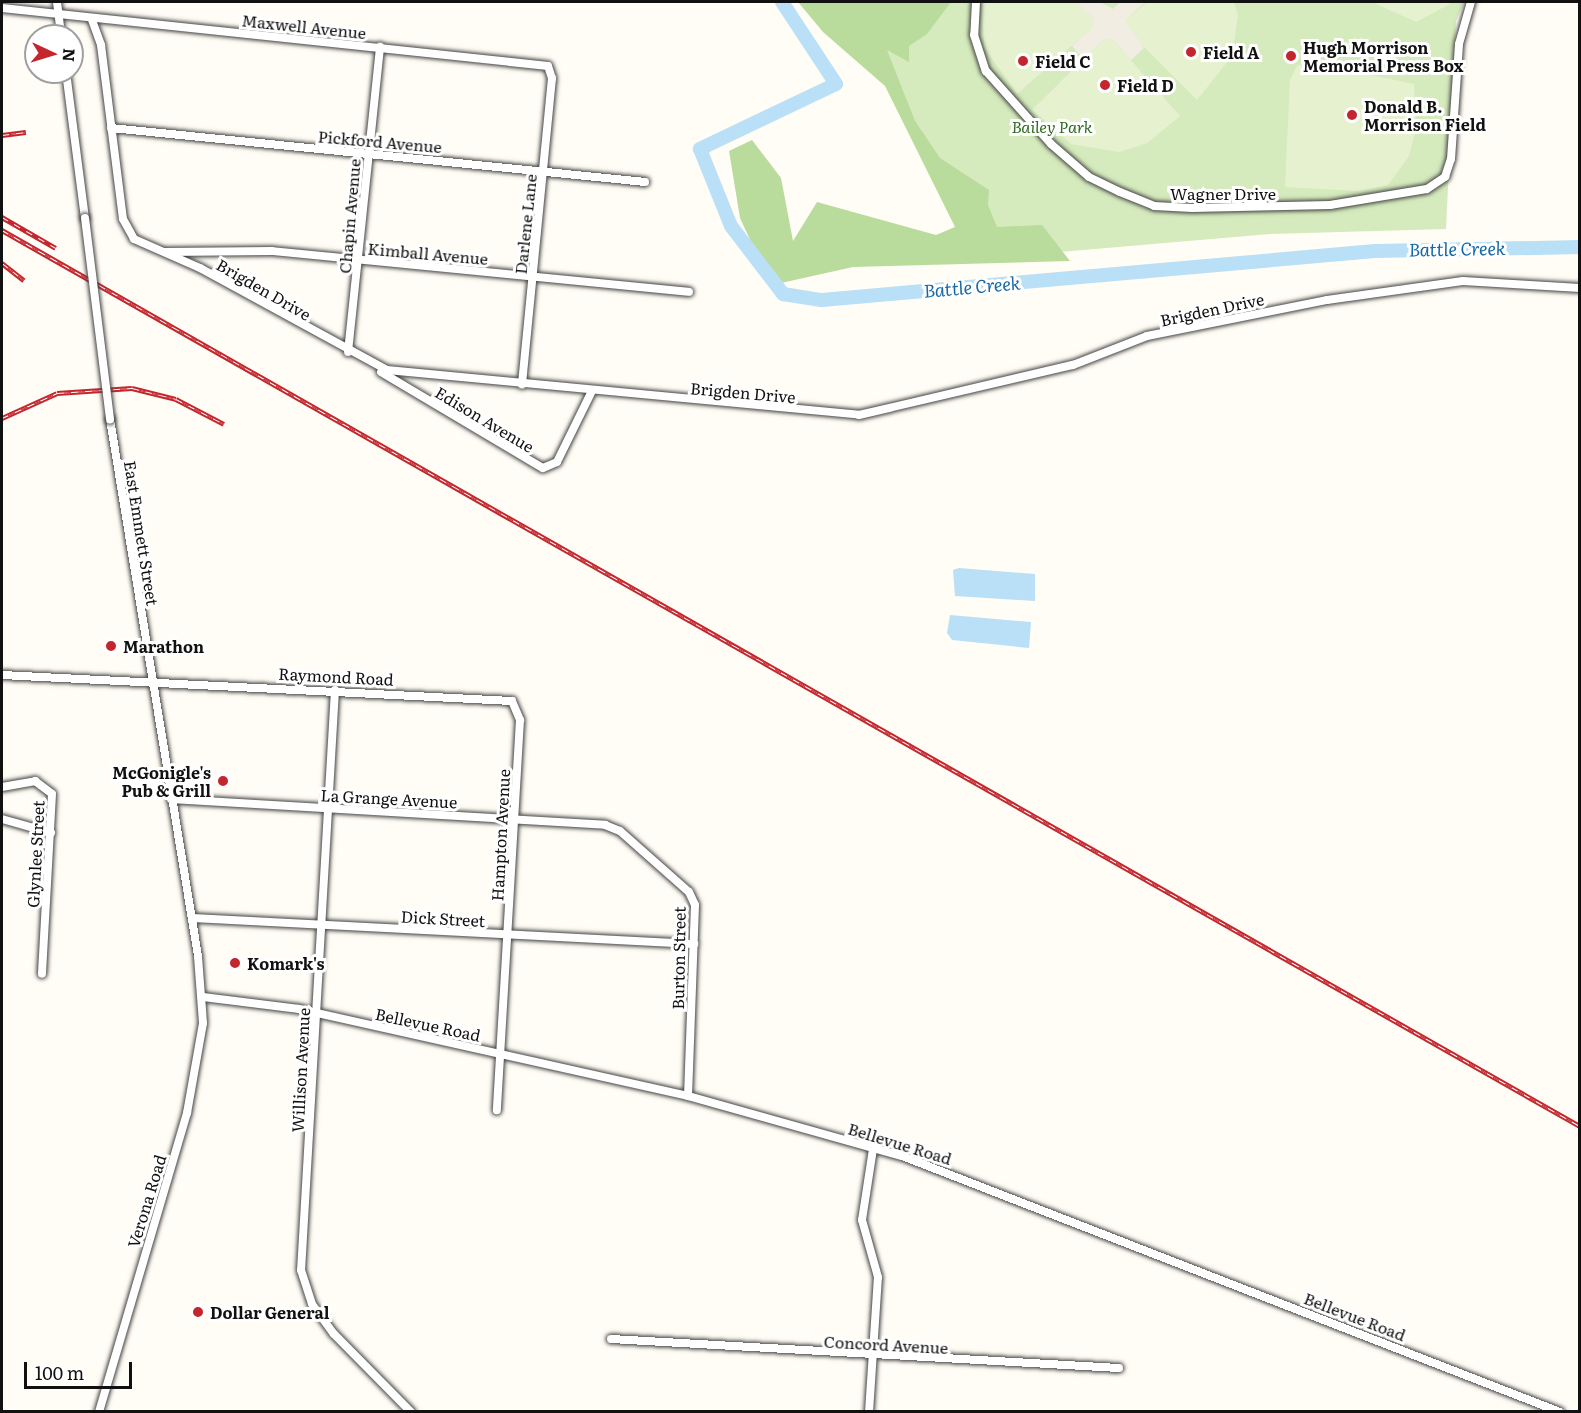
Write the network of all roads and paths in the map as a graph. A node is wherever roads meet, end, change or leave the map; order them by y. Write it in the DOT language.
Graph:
graph roads {
  1 [pos="57,2"];
  2 [pos="976,2"];
  3 [pos="1471,2"];
  4 [pos="2,8"];
  5 [pos="58,12"];
  6 [pos="92,20"];
  7 [pos="60,24"];
  8 [pos="380,47"];
  9 [pos="548,66"];
  10 [pos="68,84"];
  11 [pos="111,128"];
  12 [pos="368,153"];
  13 [pos="543,171"];
  14 [pos="645,182"];
  15 [pos="164,252"];
  16 [pos="359,260"];
  17 [pos="533,277"];
  18 [pos="1580,288"];
  19 [pos="689,292"];
  20 [pos="348,352"];
  21 [pos="364,361"];
  22 [pos="522,385"];
  23 [pos="592,391"];
  24 [pos="2,675"];
  25 [pos="152,681"];
  26 [pos="335,690"];
  27 [pos="517,706"];
  28 [pos="2,787"];
  29 [pos="171,799"];
  30 [pos="330,809"];
  31 [pos="2,819"];
  32 [pos="514,819"];
  33 [pos="605,825"];
  34 [pos="51,833"];
  35 [pos="192,918"];
  36 [pos="322,925"];
  37 [pos="507,935"];
  38 [pos="694,944"];
  39 [pos="42,974"];
  40 [pos="203,997"];
  41 [pos="317,1014"];
  42 [pos="500,1054"];
  43 [pos="688,1096"];
  44 [pos="497,1110"];
  45 [pos="873,1149"];
  46 [pos="611,1339"];
  47 [pos="872,1358"];
  48 [pos="1119,1368"];
  49 [pos="99,1412"];
  50 [pos="411,1412"];
  51 [pos="869,1412"];
  52 [pos="1560,1412"];
  1 -- 5 [label="street"];
  2 -- 3 [label="street, Wagner Drive"];
  4 -- 5 [label="street, Maxwell Avenue"];
  5 -- 6 [label="street, Maxwell Avenue"];
  5 -- 7 [label="street"];
  6 -- 8 [label="street, Maxwell Avenue"];
  6 -- 11 [label="street, Brigden Drive"];
  8 -- 9 [label="street, Maxwell Avenue"];
  8 -- 12 [label="street, Chapin Avenue"];
  9 -- 13 [label="street, Darlene Lane"];
  10 -- 25 [label="street, East Emmett Street, bridge"];
  11 -- 12 [label="street, Pickford Avenue"];
  11 -- 15 [label="street, Brigden Drive"];
  12 -- 13 [label="street, Pickford Avenue"];
  12 -- 16 [label="street, Chapin Avenue"];
  13 -- 14 [label="street, Pickford Avenue"];
  13 -- 17 [label="street, Darlene Lane"];
  15 -- 16 [label="street, Kimball Avenue"];
  15 -- 20 [label="street, Brigden Drive"];
  16 -- 17 [label="street, Kimball Avenue"];
  16 -- 20 [label="street, Chapin Avenue"];
  17 -- 19 [label="street, Kimball Avenue"];
  17 -- 22 [label="street, Darlene Lane"];
  18 -- 23 [label="street, Brigden Drive"];
  20 -- 21 [label="street, Brigden Drive"];
  21 -- 22 [label="street, Brigden Drive"];
  21 -- 23 [label="street, Edison Avenue"];
  22 -- 23 [label="street, Brigden Drive"];
  24 -- 25 [label="street, Raymond Road"];
  25 -- 26 [label="street, Raymond Road"];
  25 -- 29 [label="street, East Emmett Street"];
  26 -- 27 [label="street, Raymond Road"];
  26 -- 30 [label="street, Willison Avenue"];
  27 -- 32 [label="street, Hampton Avenue"];
  28 -- 34 [label="street, Glynlee Street"];
  29 -- 30 [label="street, La Grange Avenue"];
  29 -- 35 [label="street, East Emmett Street"];
  30 -- 32 [label="street, La Grange Avenue"];
  30 -- 36 [label="street, Willison Avenue"];
  31 -- 34 [label="street"];
  32 -- 33 [label="street, La Grange Avenue"];
  32 -- 37 [label="street, Hampton Avenue"];
  33 -- 38 [label="street, Burton Street"];
  34 -- 39 [label="street, Glynlee Street"];
  35 -- 36 [label="street, Dick Street"];
  35 -- 40 [label="street, East Emmett Street"];
  36 -- 37 [label="street, Dick Street"];
  36 -- 41 [label="street, Willison Avenue"];
  37 -- 38 [label="street, Dick Street"];
  37 -- 42 [label="street, Hampton Avenue"];
  38 -- 43 [label="street, Burton Street"];
  40 -- 41 [label="street, Bellevue Road"];
  40 -- 49 [label="street, Verona Road"];
  41 -- 42 [label="street, Bellevue Road"];
  41 -- 50 [label="street, Willison Avenue"];
  42 -- 43 [label="street, Bellevue Road"];
  42 -- 44 [label="street, Hampton Avenue"];
  43 -- 45 [label="street, Bellevue Road"];
  45 -- 47 [label="street"];
  45 -- 52 [label="street, Bellevue Road"];
  46 -- 47 [label="street, Concord Avenue"];
  47 -- 48 [label="street, Concord Avenue"];
  47 -- 51 [label="street"];
}
